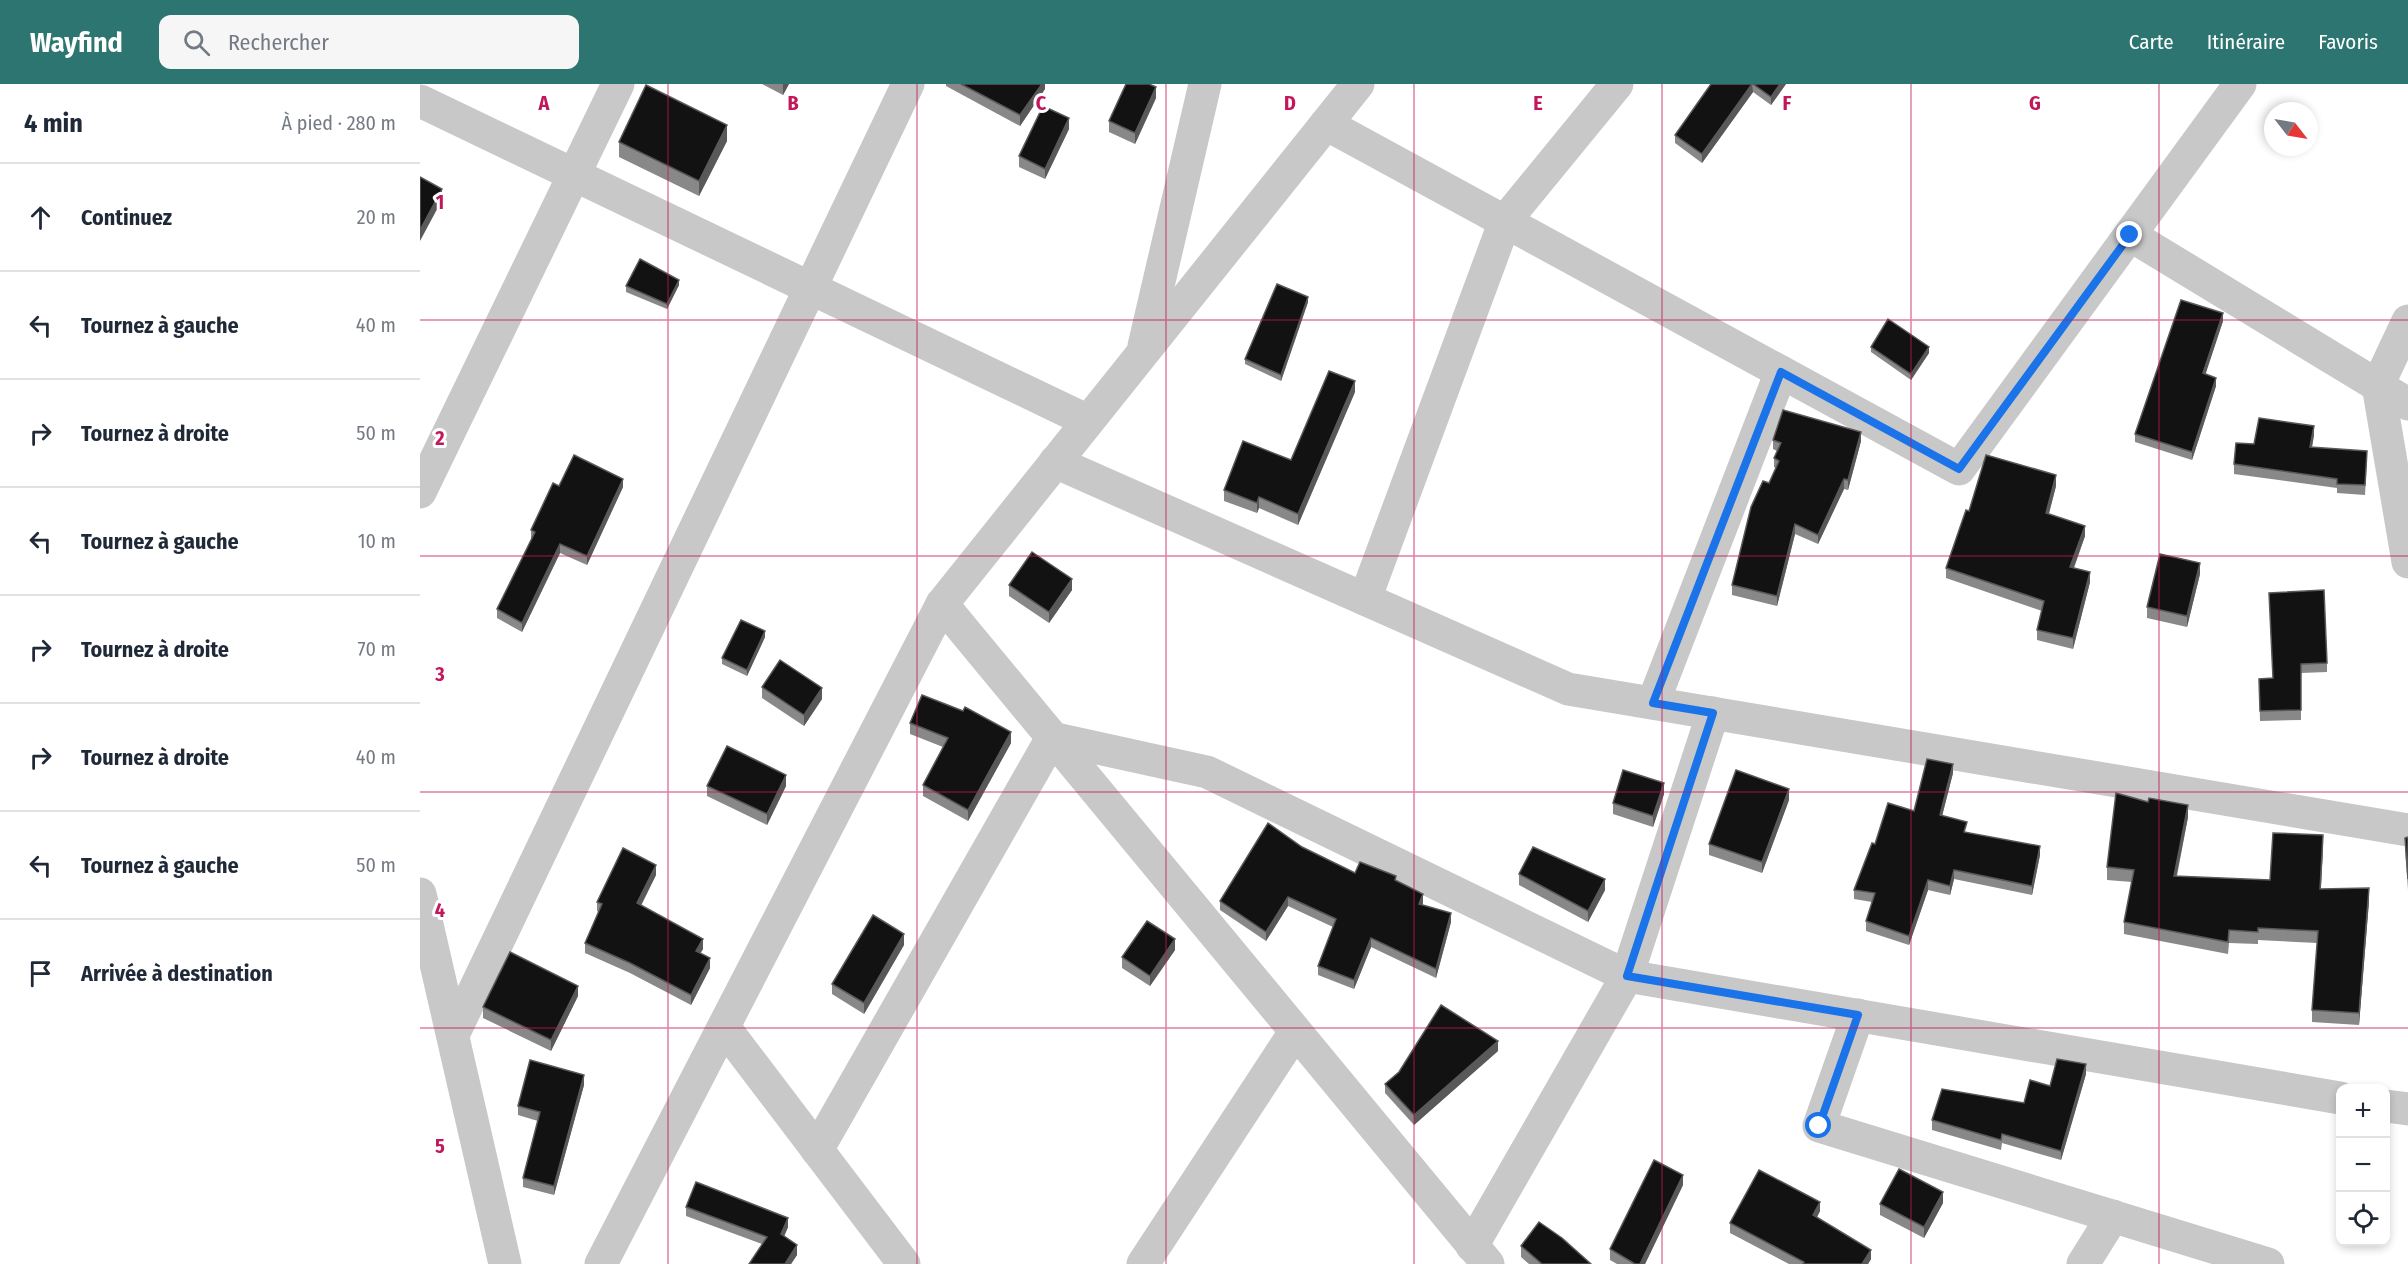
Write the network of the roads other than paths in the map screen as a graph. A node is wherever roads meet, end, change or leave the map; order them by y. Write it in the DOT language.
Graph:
graph roads {
  1 [pos="618,84"];
  2 [pos="908,84"];
  3 [pos="1205,84"];
  4 [pos="1358,84"];
  5 [pos="1617,84"];
  6 [pos="2240,84"];
  7 [pos="420,102"];
  8 [pos="1326,124"];
  9 [pos="574,175"];
  10 [pos="1505,221"];
  11 [pos="2130,235"];
  12 [pos="810,288"];
  13 [pos="2408,321"];
  14 [pos="1143,354"];
  15 [pos="1781,372"];
  16 [pos="2378,385"];
  17 [pos="2408,404"];
  18 [pos="1088,421"];
  19 [pos="1055,462"];
  20 [pos="420,492"];
  21 [pos="2408,562"];
  22 [pos="1365,599"];
  23 [pos="942,604"];
  24 [pos="1653,703"];
  25 [pos="1713,713"];
  26 [pos="1053,738"];
  27 [pos="2408,830"];
  28 [pos="420,894"];
  29 [pos="1627,976"];
  30 [pos="1858,1015"];
  31 [pos="724,1027"];
  32 [pos="1295,1032"];
  33 [pos="453,1035"];
  34 [pos="2336,1097"];
  35 [pos="2390,1107"];
  36 [pos="2408,1110"];
  37 [pos="817,1150"];
  38 [pos="2113,1216"];
  39 [pos="1480,1255"];
  40 [pos="505,1264"];
  41 [pos="602,1264"];
  42 [pos="904,1264"];
  43 [pos="1143,1264"];
  44 [pos="2083,1264"];
  45 [pos="2268,1264"];
  1 -- 9 [label="street"];
  2 -- 12 [label="street"];
  3 -- 14 [label="street"];
  4 -- 8 [label="street"];
  5 -- 10 [label="street"];
  6 -- 11 [label="street"];
  7 -- 9 [label="street"];
  8 -- 10 [label="street"];
  8 -- 14 [label="street"];
  9 -- 12 [label="street"];
  9 -- 20 [label="street"];
  10 -- 15 [label="street"];
  10 -- 22 [label="street"];
  11 -- 15 [label="street"];
  11 -- 16 [label="street"];
  12 -- 18 [label="street"];
  12 -- 33 [label="street"];
  13 -- 16 [label="street"];
  14 -- 18 [label="street"];
  15 -- 24 [label="street"];
  16 -- 17 [label="street"];
  16 -- 21 [label="street"];
  18 -- 19 [label="street"];
  19 -- 22 [label="street"];
  19 -- 23 [label="street"];
  22 -- 24 [label="street"];
  23 -- 26 [label="street"];
  23 -- 31 [label="street"];
  24 -- 25 [label="street"];
  25 -- 27 [label="street"];
  25 -- 29 [label="street"];
  26 -- 29 [label="street"];
  26 -- 32 [label="street"];
  26 -- 37 [label="street"];
  28 -- 33 [label="street"];
  29 -- 30 [label="street"];
  29 -- 39 [label="street"];
  30 -- 34 [label="street"];
  30 -- 38 [label="street"];
  31 -- 37 [label="street"];
  31 -- 41 [label="street"];
  32 -- 39 [label="street"];
  32 -- 43 [label="street"];
  33 -- 40 [label="street"];
  35 -- 36 [label="street"];
  37 -- 42 [label="street"];
  38 -- 44 [label="street"];
  38 -- 45 [label="street"];
}
